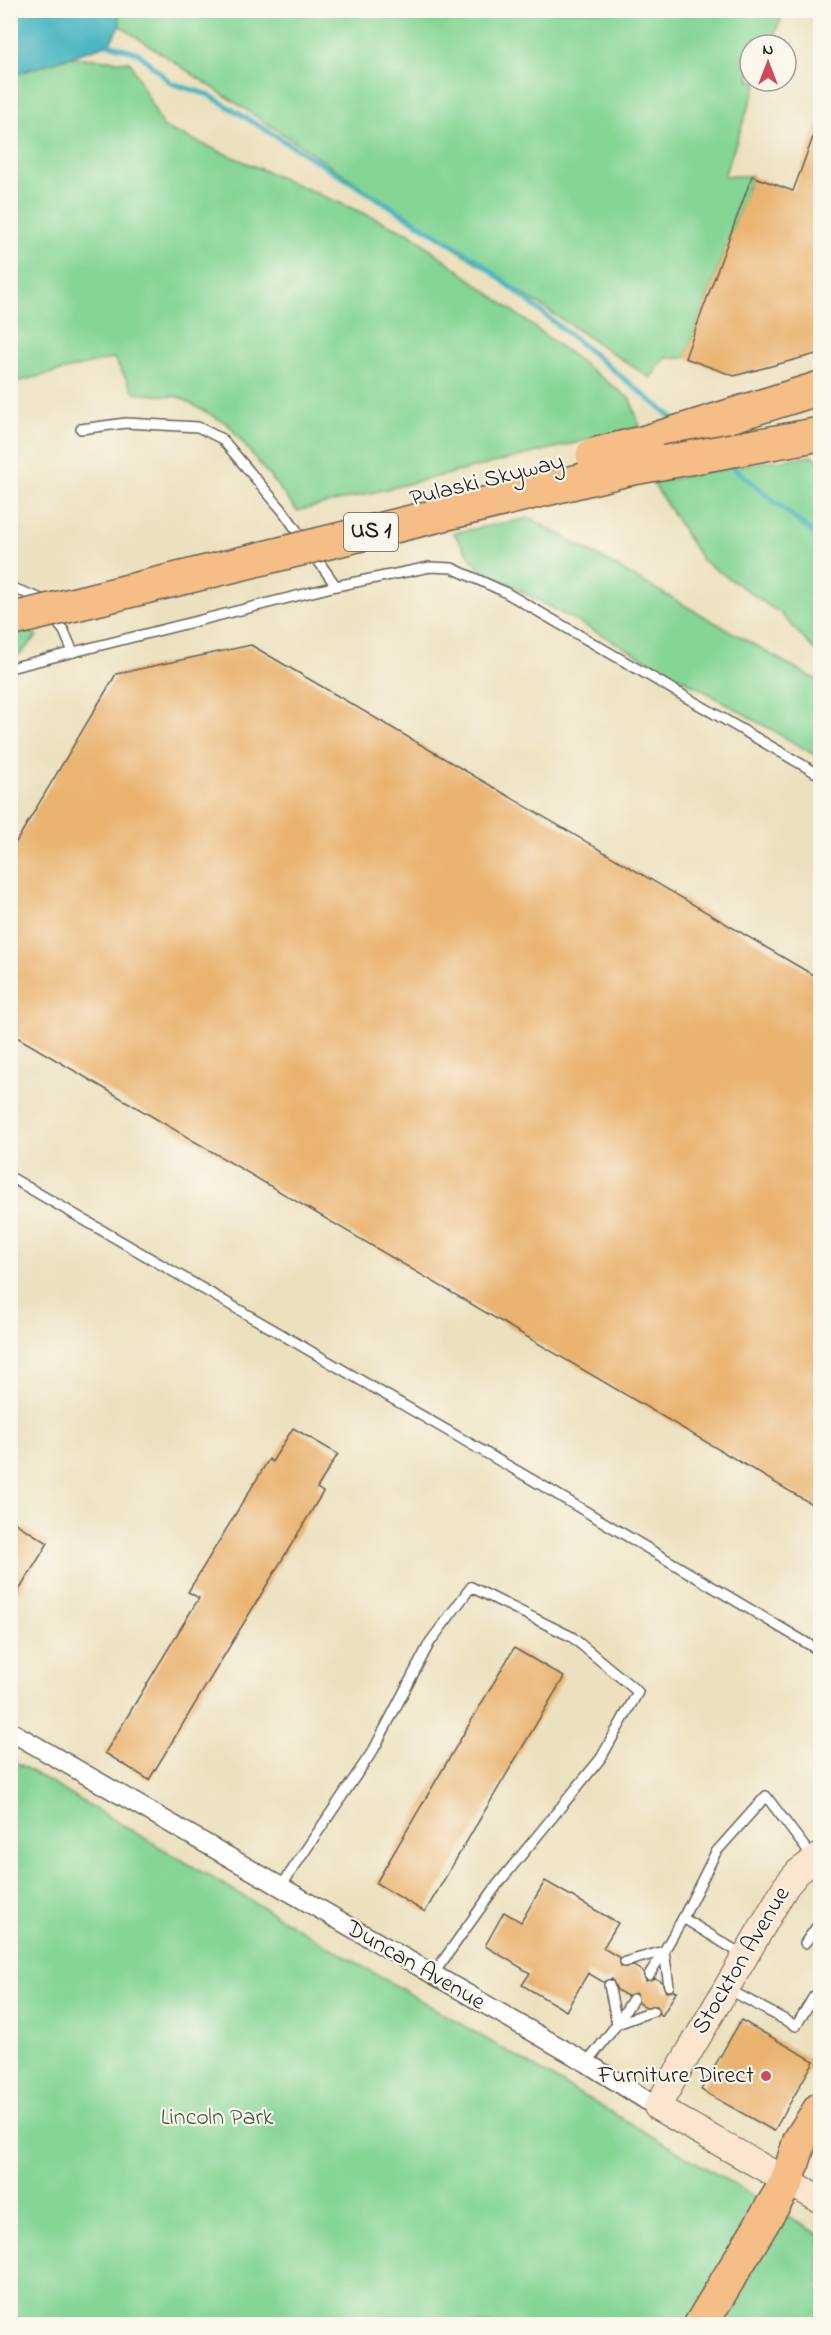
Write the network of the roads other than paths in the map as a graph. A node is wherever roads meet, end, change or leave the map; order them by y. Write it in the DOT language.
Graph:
graph roads {
  1 [pos="820,388"];
  2 [pos="81,429"];
  3 [pos="820,434"];
  4 [pos="336,586"];
  5 [pos="10,587"];
  6 [pos="10,597"];
  7 [pos="10,620"];
  8 [pos="73,652"];
  9 [pos="10,669"];
  10 [pos="820,775"];
  11 [pos="10,1177"];
  12 [pos="820,1651"];
  13 [pos="10,1731"];
  14 [pos="817,1858"];
  15 [pos="280,1888"];
  16 [pos="683,1918"];
  17 [pos="820,1922"];
  18 [pos="805,1943"];
  19 [pos="664,1951"];
  20 [pos="745,1956"];
  21 [pos="625,1962"];
  22 [pos="649,1975"];
  23 [pos="432,1976"];
  24 [pos="609,1985"];
  25 [pos="669,1986"];
  26 [pos="726,1988"];
  27 [pos="633,1999"];
  28 [pos="820,2000"];
  29 [pos="654,2011"];
  30 [pos="617,2024"];
  31 [pos="587,2063"];
  32 [pos="657,2107"];
  33 [pos="820,2109"];
  34 [pos="820,2152"];
  35 [pos="787,2182"];
  36 [pos="820,2200"];
  37 [pos="701,2325"];
  1 -- 6 [label="highway, Pulaski Skyway / US 1, bridge"];
  2 -- 4 [label="lane"];
  3 -- 7 [label="highway, Pulaski Skyway / US 1, bridge"];
  4 -- 8 [label="lane"];
  4 -- 10 [label="lane"];
  5 -- 8 [label="lane"];
  8 -- 9 [label="lane"];
  11 -- 12 [label="lane"];
  13 -- 15 [label="street, Duncan Avenue"];
  14 -- 16 [label="lane"];
  14 -- 20 [label="main road, Stockton Avenue"];
  15 -- 23 [label="street, Duncan Avenue"];
  15 -- 23 [label="lane"];
  16 -- 19 [label="lane"];
  16 -- 20 [label="lane"];
  17 -- 18 [label="lane"];
  19 -- 21 [label="lane"];
  19 -- 22 [label="lane"];
  19 -- 25 [label="lane"];
  20 -- 26 [label="main road, Stockton Avenue"];
  23 -- 31 [label="street, Duncan Avenue"];
  24 -- 30 [label="lane"];
  26 -- 28 [label="lane"];
  26 -- 32 [label="main road, Stockton Avenue"];
  27 -- 30 [label="lane"];
  29 -- 30 [label="lane"];
  30 -- 31 [label="lane"];
  31 -- 32 [label="street, Duncan Avenue"];
  32 -- 35 [label="main road, Duncan Avenue"];
  33 -- 35 [label="highway"];
  34 -- 35 [label="highway"];
  35 -- 36 [label="main road, Duncan Avenue"];
  35 -- 37 [label="highway"];
}
